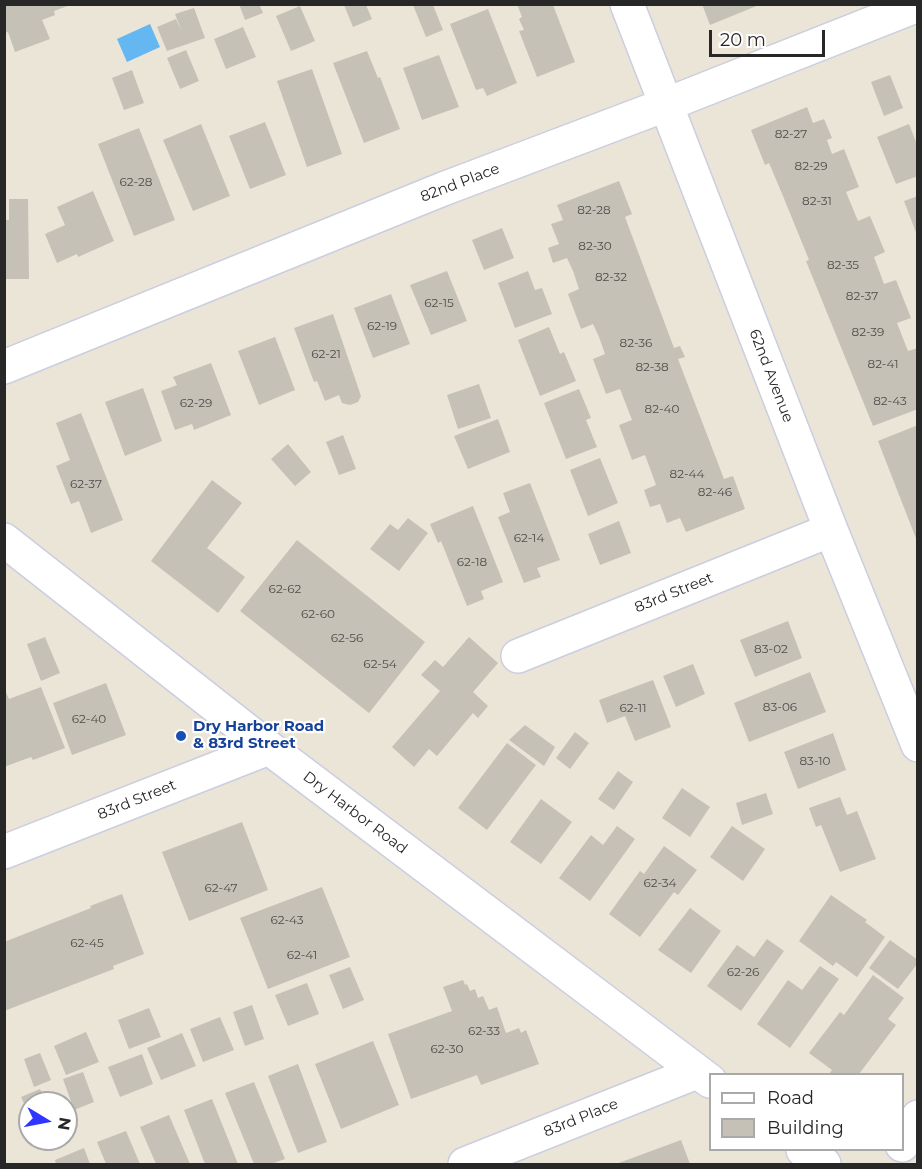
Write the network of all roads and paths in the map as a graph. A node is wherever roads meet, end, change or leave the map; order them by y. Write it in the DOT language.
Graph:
graph roads {
  1 [pos="627,4"];
  2 [pos="918,5"];
  3 [pos="665,105"];
  4 [pos="4,368"];
  5 [pos="831,530"];
  6 [pos="4,540"];
  7 [pos="518,656"];
  8 [pos="918,745"];
  9 [pos="269,748"];
  10 [pos="4,852"];
  11 [pos="704,1077"];
  12 [pos="918,1117"];
  13 [pos="904,1142"];
  14 [pos="806,1151"];
  15 [pos="465,1164"];
  16 [pos="824,1164"];
  1 -- 3 [label="street, 62nd Avenue"];
  2 -- 3 [label="street, 82nd Place"];
  3 -- 4 [label="street, 82nd Place"];
  3 -- 5 [label="street, 62nd Avenue"];
  5 -- 7 [label="street, 83rd Street"];
  5 -- 8 [label="street, 62nd Avenue"];
  6 -- 9 [label="street, Dry Harbor Road"];
  9 -- 10 [label="street, 83rd Street"];
  9 -- 11 [label="street, Dry Harbor Road"];
  11 -- 15 [label="street, 83rd Place"];
  12 -- 13 [label="street"];
  14 -- 16 [label="street"];
}
